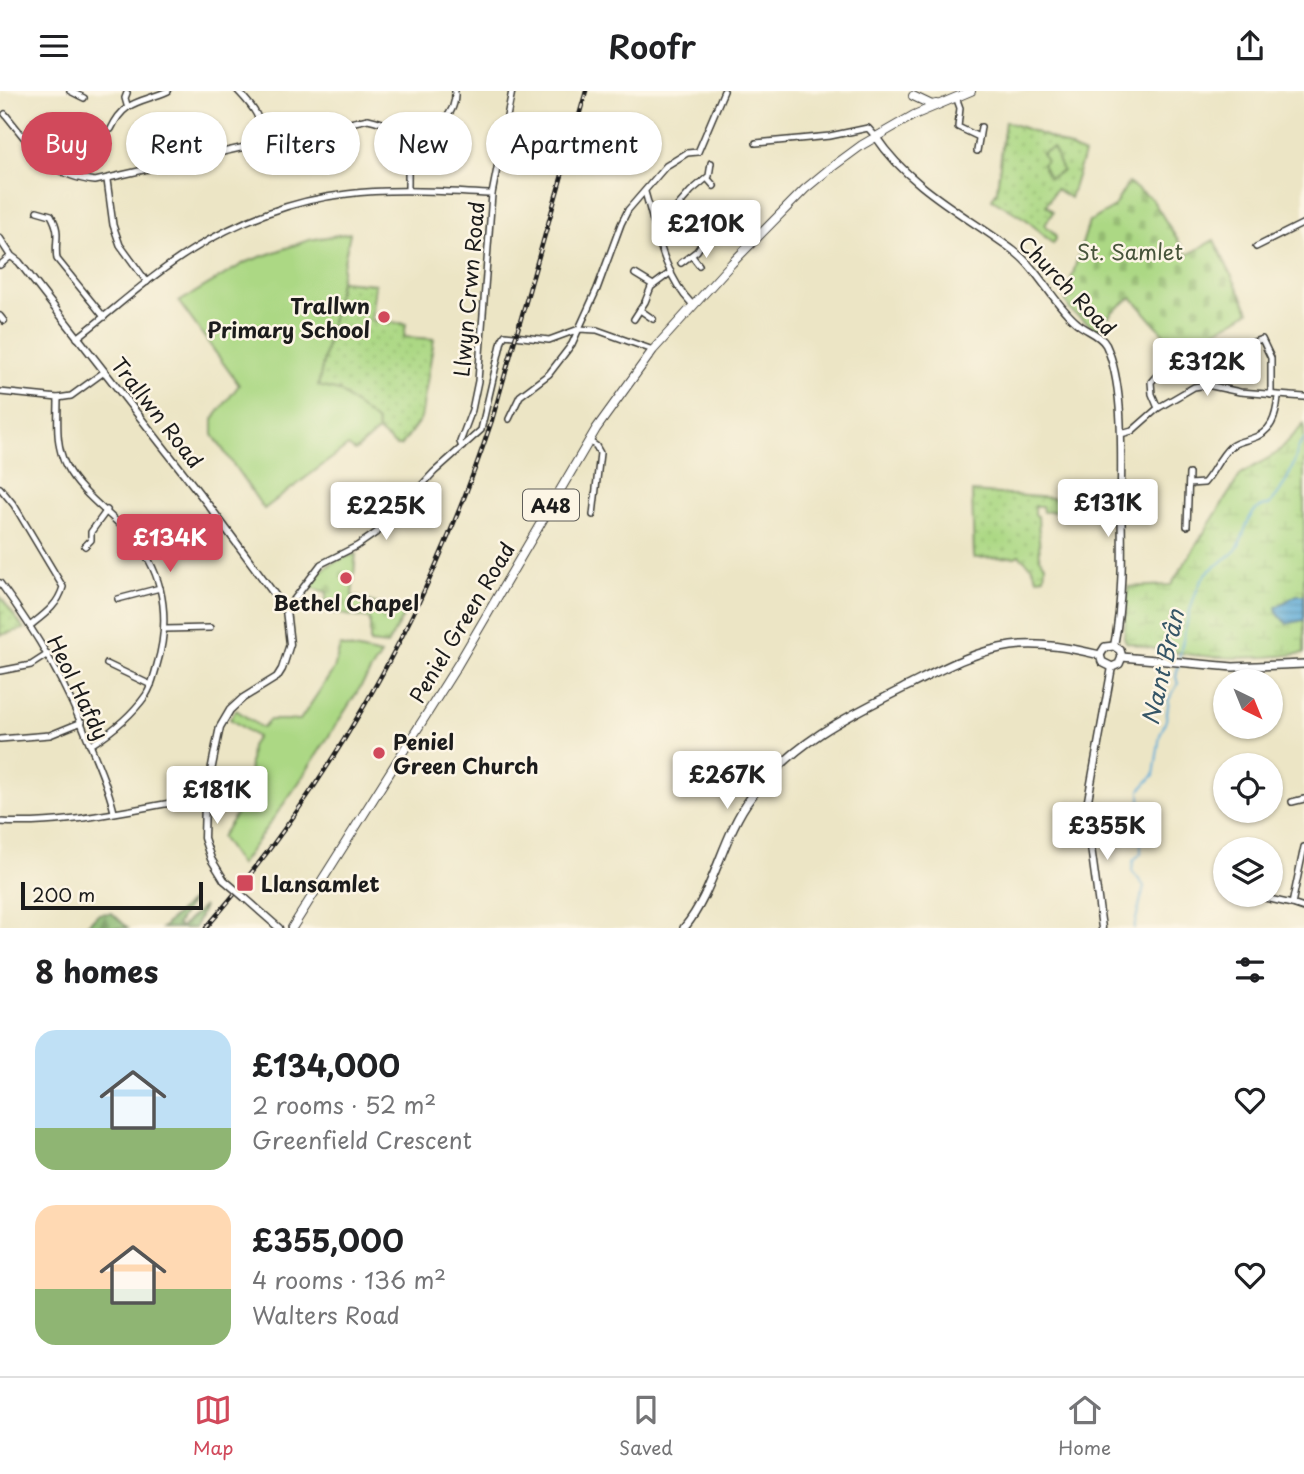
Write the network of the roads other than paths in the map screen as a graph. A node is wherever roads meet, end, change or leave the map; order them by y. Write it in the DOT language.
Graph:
graph roads {
  1 [pos="145,91"];
  2 [pos="168,91"];
  3 [pos="455,91"];
  4 [pos="512,91"];
  5 [pos="724,91"];
  6 [pos="971,91"];
  7 [pos="73,92"];
  8 [pos="127,93"];
  9 [pos="243,93"];
  10 [pos="913,93"];
  11 [pos="956,97"];
  12 [pos="148,98"];
  13 [pos="84,99"];
  14 [pos="945,102"];
  15 [pos="127,105"];
  16 [pos="256,112"];
  17 [pos="450,112"];
  18 [pos="5,114"];
  19 [pos="914,115"];
  20 [pos="112,127"];
  21 [pos="981,127"];
  22 [pos="876,137"];
  23 [pos="979,137"];
  24 [pos="756,143"];
  25 [pos="241,148"];
  26 [pos="977,151"];
  27 [pos="711,163"];
  28 [pos="408,175"];
  29 [pos="707,178"];
  30 [pos="107,180"];
  31 [pos="714,186"];
  32 [pos="408,190"];
  33 [pos="645,192"];
  34 [pos="492,194"];
  35 [pos="680,205"];
  36 [pos="37,211"];
  37 [pos="654,223"];
  38 [pos="1304,223"];
  39 [pos="708,234"];
  40 [pos="715,235"];
  41 [pos="0,239"];
  42 [pos="1256,247"];
  43 [pos="11,256"];
  44 [pos="692,256"];
  45 [pos="681,264"];
  46 [pos="0,265"];
  47 [pos="699,265"];
  48 [pos="671,272"];
  49 [pos="635,274"];
  50 [pos="148,282"];
  51 [pos="653,285"];
  52 [pos="692,305"];
  53 [pos="640,310"];
  54 [pos="103,317"];
  55 [pos="653,319"];
  56 [pos="634,320"];
  57 [pos="579,329"];
  58 [pos="77,338"];
  59 [pos="653,350"];
  60 [pos="1227,351"];
  61 [pos="1219,354"];
  62 [pos="1230,359"];
  63 [pos="1166,365"];
  64 [pos="104,372"];
  65 [pos="478,381"];
  66 [pos="492,383"];
  67 [pos="0,392"];
  68 [pos="1270,395"];
  69 [pos="1278,397"];
  70 [pos="1304,397"];
  71 [pos="58,398"];
  72 [pos="1158,408"];
  73 [pos="509,419"];
  74 [pos="1121,434"];
  75 [pos="589,441"];
  76 [pos="462,447"];
  77 [pos="1189,474"];
  78 [pos="1189,484"];
  79 [pos="0,488"];
  80 [pos="107,510"];
  81 [pos="593,516"];
  82 [pos="1187,526"];
  83 [pos="85,546"];
  84 [pos="0,583"];
  85 [pos="160,588"];
  86 [pos="118,599"];
  87 [pos="286,610"];
  88 [pos="31,625"];
  89 [pos="210,628"];
  90 [pos="165,629"];
  91 [pos="1114,646"];
  92 [pos="48,654"];
  93 [pos="1100,655"];
  94 [pos="1122,657"];
  95 [pos="107,664"];
  96 [pos="1304,664"];
  97 [pos="1112,667"];
  98 [pos="0,671"];
  99 [pos="151,685"];
  100 [pos="82,722"];
  101 [pos="0,739"];
  102 [pos="91,745"];
  103 [pos="205,801"];
  104 [pos="1304,801"];
  105 [pos="1292,802"];
  106 [pos="114,812"];
  107 [pos="0,822"];
  108 [pos="1304,847"];
  109 [pos="1283,902"];
  110 [pos="1292,904"];
  111 [pos="1304,908"];
  112 [pos="279,928"];
  113 [pos="293,928"];
  114 [pos="684,928"];
  115 [pos="1102,928"];
  1 -- 12 [label="street"];
  2 -- 12 [label="street"];
  3 -- 17 [label="street"];
  4 -- 34 [label="street, Llwyn Crwn Road"];
  5 -- 33 [label="street"];
  6 -- 11 [label="main road, A48"];
  7 -- 13 [label="street"];
  8 -- 15 [label="street"];
  9 -- 16 [label="street"];
  10 -- 14 [label="main road"];
  10 -- 19 [label="main road"];
  11 -- 14 [label="main road, A48"];
  11 -- 23 [label="street"];
  12 -- 15 [label="street"];
  14 -- 19 [label="main road, A48"];
  15 -- 20 [label="street"];
  18 -- 30 [label="street"];
  19 -- 22 [label="main road, Peniel Green Road / A48"];
  21 -- 23 [label="street"];
  22 -- 24 [label="street"];
  22 -- 52 [label="main road, Peniel Green Road / A48"];
  22 -- 74 [label="street, Church Road"];
  23 -- 26 [label="street"];
  25 -- 30 [label="street"];
  27 -- 29 [label="street"];
  28 -- 32 [label="street"];
  29 -- 31 [label="street"];
  29 -- 35 [label="street"];
  30 -- 50 [label="street"];
  32 -- 34 [label="street"];
  32 -- 50 [label="street"];
  33 -- 37 [label="street"];
  33 -- 57 [label="street"];
  34 -- 65 [label="street, Llwyn Crwn Road"];
  35 -- 37 [label="street"];
  35 -- 39 [label="street"];
  36 -- 54 [label="street"];
  37 -- 48 [label="street"];
  38 -- 42 [label="street"];
  39 -- 40 [label="street"];
  39 -- 44 [label="street"];
  41 -- 43 [label="street, Trallwn Road"];
  43 -- 46 [label="street"];
  43 -- 58 [label="street, Trallwn Road"];
  44 -- 45 [label="street"];
  44 -- 47 [label="street"];
  48 -- 51 [label="street"];
  48 -- 52 [label="street"];
  49 -- 51 [label="street"];
  50 -- 54 [label="street"];
  51 -- 53 [label="street"];
  52 -- 59 [label="main road, Peniel Green Road / A48"];
  53 -- 55 [label="street"];
  53 -- 56 [label="street"];
  54 -- 58 [label="street"];
  57 -- 59 [label="street"];
  57 -- 66 [label="street"];
  57 -- 73 [label="street"];
  58 -- 64 [label="street, Trallwn Road"];
  59 -- 75 [label="main road, Peniel Green Road / A48"];
  60 -- 61 [label="street"];
  60 -- 62 [label="street"];
  60 -- 68 [label="street"];
  63 -- 72 [label="street"];
  64 -- 71 [label="street"];
  64 -- 87 [label="street, Trallwn Road"];
  65 -- 66 [label="street"];
  65 -- 76 [label="street, Llwyn Crwn Road"];
  66 -- 76 [label="street"];
  67 -- 71 [label="street"];
  68 -- 69 [label="street"];
  68 -- 72 [label="street"];
  69 -- 70 [label="street"];
  69 -- 78 [label="street"];
  71 -- 80 [label="street"];
  72 -- 74 [label="street"];
  74 -- 91 [label="street, Church Road"];
  75 -- 81 [label="street"];
  75 -- 113 [label="main road, Peniel Green Road / A48"];
  76 -- 87 [label="street"];
  77 -- 78 [label="street"];
  78 -- 82 [label="street"];
  79 -- 88 [label="street"];
  80 -- 83 [label="street"];
  80 -- 85 [label="street"];
  84 -- 88 [label="street, Heol Hafdy"];
  85 -- 86 [label="street"];
  85 -- 90 [label="street"];
  87 -- 103 [label="street"];
  88 -- 92 [label="street, Heol Hafdy"];
  89 -- 90 [label="street"];
  90 -- 99 [label="street"];
  91 -- 93 [label="main road"];
  91 -- 94 [label="main road"];
  92 -- 98 [label="street"];
  92 -- 100 [label="street, Heol Hafdy"];
  93 -- 97 [label="main road"];
  93 -- 114 [label="main road"];
  94 -- 96 [label="main road"];
  94 -- 97 [label="main road"];
  95 -- 99 [label="street"];
  97 -- 115 [label="street"];
  99 -- 102 [label="street"];
  100 -- 101 [label="street"];
  100 -- 102 [label="street, Heol Hafdy"];
  102 -- 106 [label="street, Heol Hafdy"];
  103 -- 106 [label="street"];
  103 -- 112 [label="street, bridge"];
  104 -- 105 [label="street"];
  106 -- 107 [label="street"];
  108 -- 110 [label="street"];
  109 -- 110 [label="street"];
  110 -- 111 [label="street"];
}
